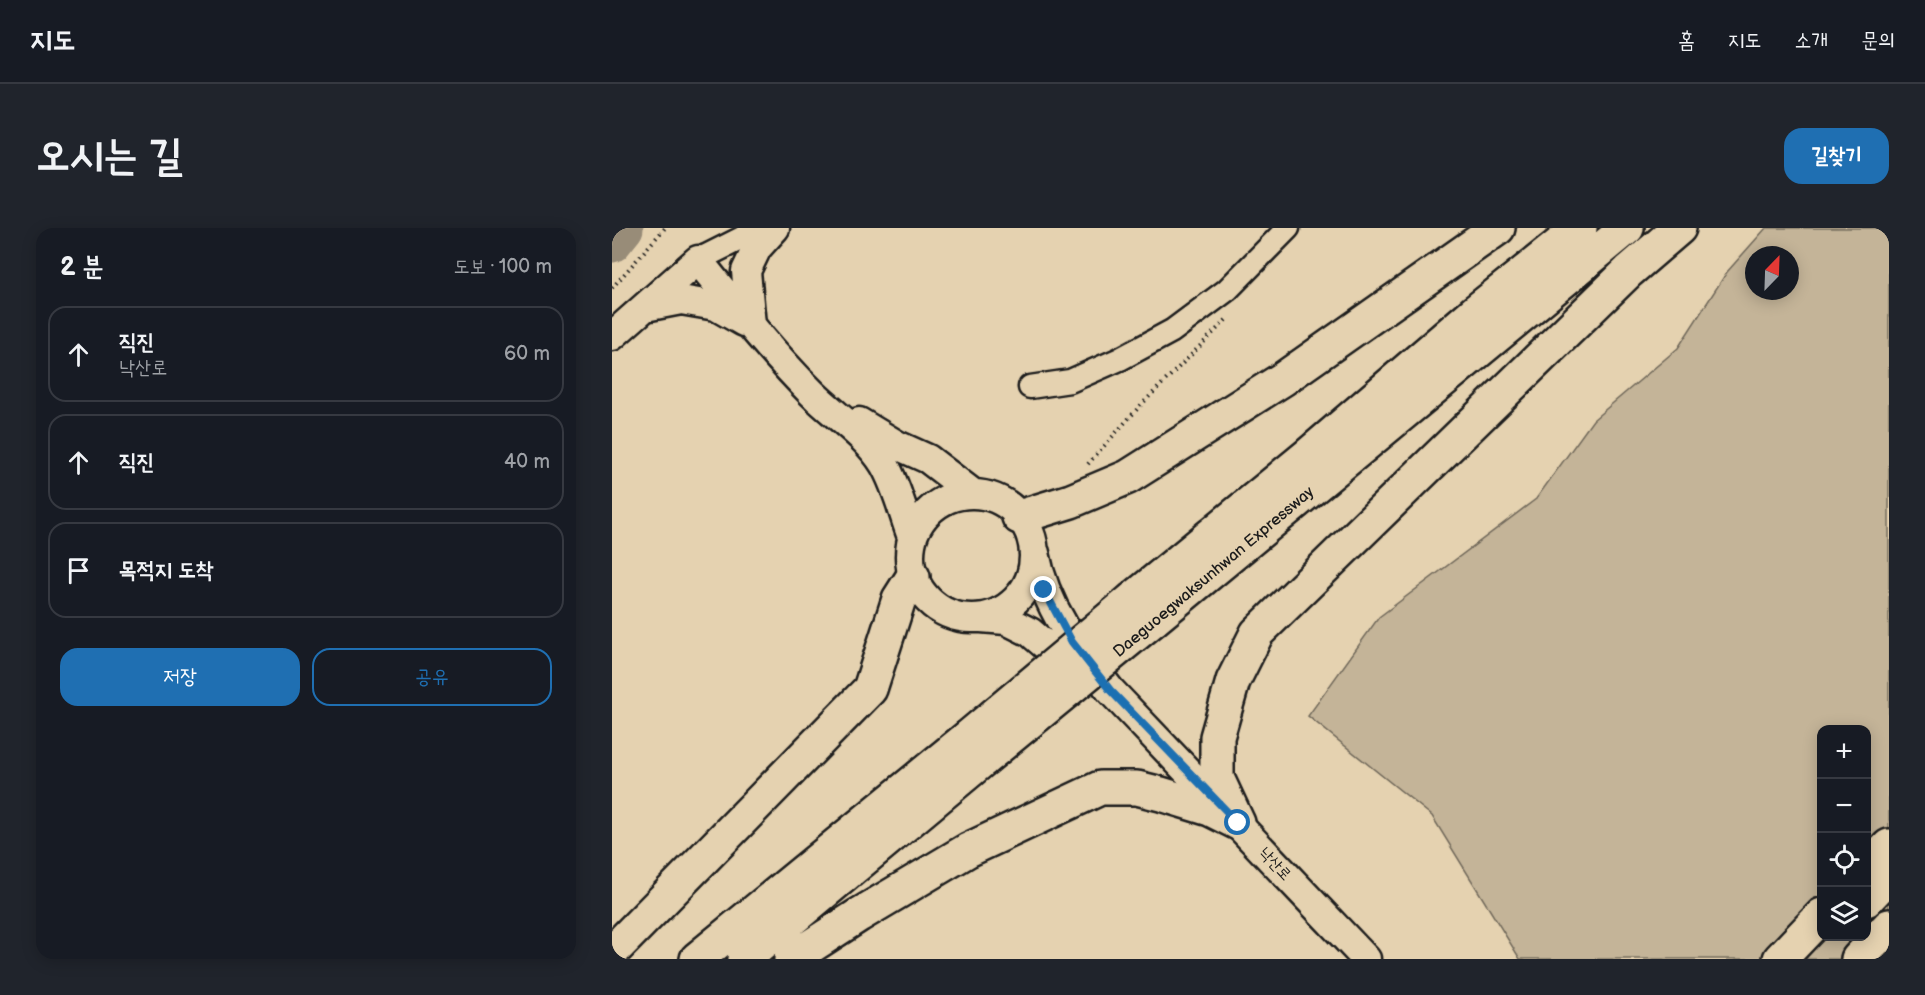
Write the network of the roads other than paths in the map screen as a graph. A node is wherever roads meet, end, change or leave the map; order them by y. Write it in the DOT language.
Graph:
graph roads {
  1 [pos="762,228"];
  2 [pos="775,228"];
  3 [pos="1288,228"];
  4 [pos="1498,228"];
  5 [pos="1580,228"];
  6 [pos="1628,228"];
  7 [pos="1678,228"];
  8 [pos="698,260"];
  9 [pos="643,308"];
  10 [pos="751,325"];
  11 [pos="612,336"];
  12 [pos="1030,387"];
  13 [pos="811,393"];
  14 [pos="971,492"];
  15 [pos="1019,517"];
  16 [pos="912,537"];
  17 [pos="1035,553"];
  18 [pos="913,577"];
  19 [pos="1143,610"];
  20 [pos="981,618"];
  21 [pos="1110,690"];
  22 [pos="976,749"];
  23 [pos="1238,823"];
  24 [pos="1889,846"];
  25 [pos="1871,864"];
  26 [pos="1889,876"];
  27 [pos="1871,895"];
  28 [pos="1817,919"];
  29 [pos="1889,926"];
  30 [pos="1827,941"];
  31 [pos="612,952"];
  32 [pos="696,959"];
  33 [pos="744,959"];
  34 [pos="791,959"];
  35 [pos="1366,959"];
  36 [pos="1780,959"];
  37 [pos="1810,959"];
  38 [pos="1858,959"];
  1 -- 8 [label="street"];
  2 -- 10 [label="main road"];
  3 -- 12 [label="street"];
  4 -- 15 [label="highway"];
  5 -- 19 [label="highway, Daeguoegwaksunhwan Expressway"];
  6 -- 19 [label="highway, Daeguoegwaksunhwan Expressway"];
  7 -- 23 [label="highway"];
  8 -- 9 [label="main road"];
  8 -- 10 [label="main road"];
  9 -- 10 [label="main road"];
  9 -- 11 [label="main road"];
  10 -- 13 [label="main road"];
  13 -- 14 [label="main road"];
  13 -- 16 [label="main road"];
  14 -- 15 [label="main road"];
  14 -- 16 [label="main road"];
  15 -- 17 [label="main road"];
  16 -- 18 [label="main road"];
  17 -- 20 [label="main road"];
  17 -- 21 [label="main road"];
  18 -- 20 [label="main road"];
  18 -- 31 [label="highway"];
  19 -- 22 [label="highway, Daeguoegwaksunhwan Expressway, bridge"];
  20 -- 21 [label="main road"];
  21 -- 23 [label="main road, 낙산로"];
  22 -- 32 [label="highway, Daeguoegwaksunhwan Expressway"];
  22 -- 33 [label="highway, Daeguoegwaksunhwan Expressway"];
  23 -- 34 [label="highway"];
  23 -- 35 [label="main road, 낙산로"];
  24 -- 25 [label="highway"];
  26 -- 27 [label="highway"];
  28 -- 36 [label="highway"];
  29 -- 38 [label="highway"];
  30 -- 37 [label="highway"];
}
